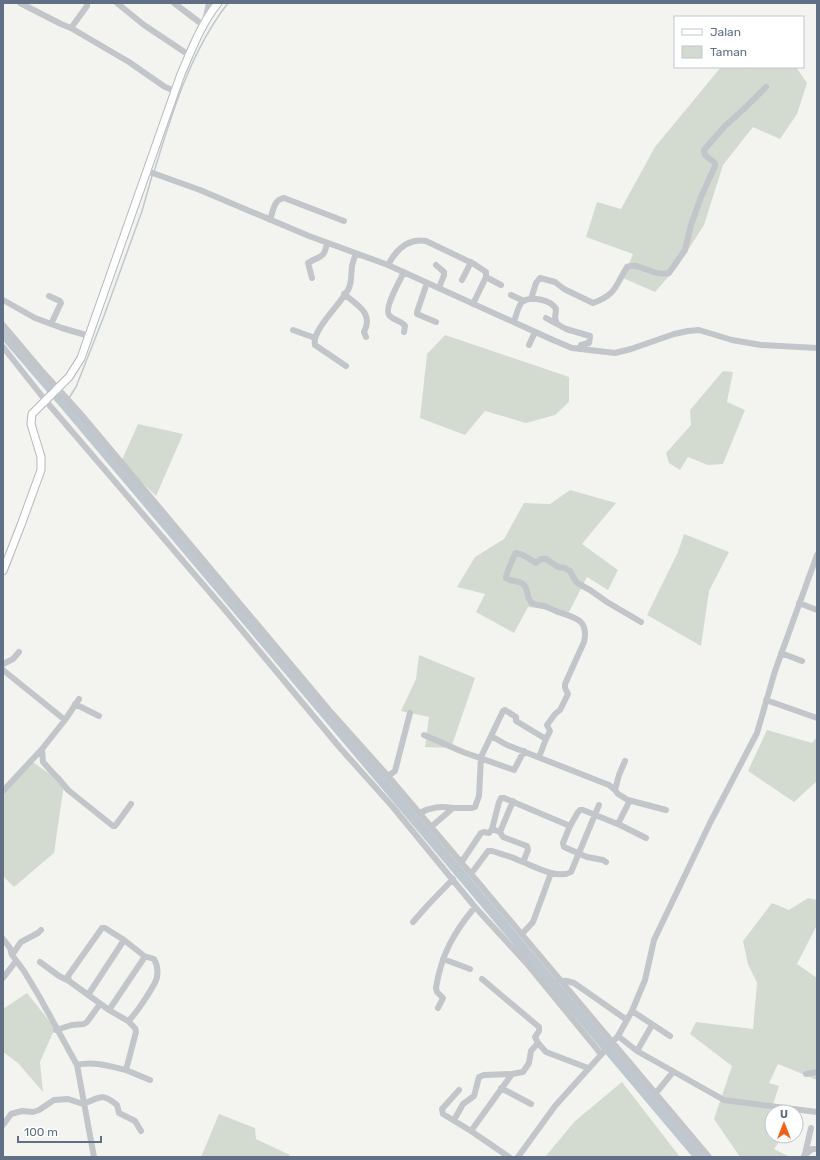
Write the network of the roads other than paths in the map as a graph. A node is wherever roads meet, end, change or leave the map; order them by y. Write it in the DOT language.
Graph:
graph roads {
  1 [pos="20,3"];
  2 [pos="87,3"];
  3 [pos="117,3"];
  4 [pos="174,3"];
  5 [pos="210,3"];
  6 [pos="218,3"];
  7 [pos="204,23"];
  8 [pos="71,28"];
  9 [pos="189,55"];
  10 [pos="766,87"];
  11 [pos="175,91"];
  12 [pos="151,172"];
  13 [pos="270,220"];
  14 [pos="344,221"];
  15 [pos="327,243"];
  16 [pos="356,254"];
  17 [pos="471,262"];
  18 [pos="388,265"];
  19 [pos="436,265"];
  20 [pos="404,272"];
  21 [pos="486,277"];
  22 [pos="312,278"];
  23 [pos="462,280"];
  24 [pos="428,283"];
  25 [pos="501,285"];
  26 [pos="439,288"];
  27 [pos="344,294"];
  28 [pos="511,295"];
  29 [pos="49,296"];
  30 [pos="531,299"];
  31 [pos="3,300"];
  32 [pos="524,301"];
  33 [pos="473,304"];
  34 [pos="546,318"];
  35 [pos="436,322"];
  36 [pos="514,322"];
  37 [pos="555,323"];
  38 [pos="51,324"];
  39 [pos="3,325"];
  40 [pos="293,330"];
  41 [pos="404,332"];
  42 [pos="535,332"];
  43 [pos="89,336"];
  44 [pos="366,336"];
  45 [pos="315,338"];
  46 [pos="528,345"];
  47 [pos="3,347"];
  48 [pos="817,348"];
  49 [pos="579,349"];
  50 [pos="346,366"];
  51 [pos="57,390"];
  52 [pos="47,398"];
  53 [pos="817,555"];
  54 [pos="3,571"];
  55 [pos="799,603"];
  56 [pos="817,610"];
  57 [pos="641,622"];
  58 [pos="19,652"];
  59 [pos="782,653"];
  60 [pos="802,661"];
  61 [pos="3,664"];
  62 [pos="3,670"];
  63 [pos="79,699"];
  64 [pos="766,700"];
  65 [pos="75,704"];
  66 [pos="410,713"];
  67 [pos="99,716"];
  68 [pos="817,718"];
  69 [pos="65,720"];
  70 [pos="424,735"];
  71 [pos="491,736"];
  72 [pos="546,739"];
  73 [pos="42,749"];
  74 [pos="524,751"];
  75 [pos="481,757"];
  76 [pos="539,757"];
  77 [pos="625,761"];
  78 [pos="388,776"];
  79 [pos="3,781"];
  80 [pos="8,786"];
  81 [pos="615,790"];
  82 [pos="3,791"];
  83 [pos="628,800"];
  84 [pos="513,801"];
  85 [pos="131,804"];
  86 [pos="599,805"];
  87 [pos="453,808"];
  88 [pos="666,810"];
  89 [pos="420,813"];
  90 [pos="595,814"];
  91 [pos="618,824"];
  92 [pos="431,826"];
  93 [pos="570,826"];
  94 [pos="492,829"];
  95 [pos="500,832"];
  96 [pos="646,838"];
  97 [pos="580,854"];
  98 [pos="461,862"];
  99 [pos="523,862"];
  100 [pos="606,862"];
  101 [pos="551,873"];
  102 [pos="471,874"];
  103 [pos="453,879"];
  104 [pos="475,906"];
  105 [pos="413,922"];
  106 [pos="41,930"];
  107 [pos="522,934"];
  108 [pos="3,939"];
  109 [pos="124,940"];
  110 [pos="144,956"];
  111 [pos="14,958"];
  112 [pos="443,959"];
  113 [pos="40,962"];
  114 [pos="470,969"];
  115 [pos="3,978"];
  116 [pos="482,979"];
  117 [pos="559,980"];
  118 [pos="69,982"];
  119 [pos="88,995"];
  120 [pos="100,1004"];
  121 [pos="438,1008"];
  122 [pos="109,1010"];
  123 [pos="632,1011"];
  124 [pos="627,1020"];
  125 [pos="128,1021"];
  126 [pos="652,1025"];
  127 [pos="56,1030"];
  128 [pos="618,1036"];
  129 [pos="670,1036"];
  130 [pos="538,1043"];
  131 [pos="612,1043"];
  132 [pos="637,1051"];
  133 [pos="602,1053"];
  134 [pos="77,1065"];
  135 [pos="588,1068"];
  136 [pos="126,1070"];
  137 [pos="673,1072"];
  138 [pos="817,1072"];
  139 [pos="512,1074"];
  140 [pos="806,1074"];
  141 [pos="150,1080"];
  142 [pos="501,1088"];
  143 [pos="459,1090"];
  144 [pos="656,1093"];
  145 [pos="83,1104"];
  146 [pos="531,1104"];
  147 [pos="817,1112"];
  148 [pos="454,1120"];
  149 [pos="3,1125"];
  150 [pos="811,1128"];
  151 [pos="471,1131"];
  152 [pos="141,1132"];
  153 [pos="817,1149"];
  154 [pos="804,1155"];
  155 [pos="94,1157"];
  156 [pos="509,1157"];
  157 [pos="518,1157"];
  158 [pos="709,1157"];
  1 -- 8 [label="street"];
  2 -- 8 [label="street"];
  3 -- 9 [label="street"];
  4 -- 7 [label="street"];
  5 -- 7 [label="street"];
  6 -- 7 [label="main road"];
  7 -- 9 [label="main road"];
  8 -- 11 [label="street"];
  9 -- 11 [label="main road"];
  10 -- 30 [label="street"];
  11 -- 12 [label="main road"];
  12 -- 13 [label="street"];
  12 -- 43 [label="main road"];
  13 -- 14 [label="street"];
  13 -- 15 [label="street"];
  15 -- 16 [label="street"];
  15 -- 22 [label="street"];
  16 -- 18 [label="street"];
  16 -- 27 [label="street"];
  17 -- 18 [label="street"];
  17 -- 21 [label="street"];
  17 -- 23 [label="street"];
  18 -- 20 [label="street"];
  19 -- 26 [label="street"];
  20 -- 24 [label="street"];
  20 -- 41 [label="street"];
  21 -- 25 [label="street"];
  21 -- 33 [label="street"];
  24 -- 26 [label="street"];
  24 -- 35 [label="street"];
  26 -- 33 [label="street"];
  27 -- 44 [label="street"];
  27 -- 45 [label="street"];
  28 -- 32 [label="street"];
  29 -- 38 [label="street"];
  30 -- 32 [label="street"];
  30 -- 37 [label="street"];
  31 -- 38 [label="street"];
  32 -- 36 [label="street"];
  33 -- 36 [label="street"];
  34 -- 37 [label="street"];
  36 -- 42 [label="street"];
  37 -- 49 [label="street"];
  38 -- 43 [label="street"];
  39 -- 51 [label="street"];
  40 -- 45 [label="street"];
  42 -- 46 [label="street"];
  42 -- 49 [label="street"];
  43 -- 51 [label="main road"];
  45 -- 50 [label="street"];
  47 -- 52 [label="street"];
  48 -- 49 [label="street"];
  51 -- 52 [label="main road"];
  51 -- 78 [label="street"];
  52 -- 54 [label="main road"];
  52 -- 103 [label="street"];
  53 -- 55 [label="street"];
  55 -- 56 [label="street"];
  55 -- 59 [label="street"];
  57 -- 72 [label="street"];
  58 -- 61 [label="street"];
  59 -- 60 [label="street"];
  59 -- 64 [label="street"];
  62 -- 69 [label="street"];
  63 -- 65 [label="street"];
  64 -- 68 [label="street"];
  64 -- 123 [label="street"];
  65 -- 67 [label="street"];
  65 -- 69 [label="street"];
  66 -- 78 [label="street"];
  69 -- 73 [label="street"];
  70 -- 75 [label="street"];
  71 -- 72 [label="street"];
  71 -- 74 [label="street"];
  71 -- 75 [label="street"];
  72 -- 76 [label="street"];
  73 -- 80 [label="street"];
  73 -- 85 [label="street"];
  74 -- 75 [label="street"];
  74 -- 76 [label="street"];
  75 -- 87 [label="street"];
  76 -- 81 [label="street"];
  77 -- 81 [label="street"];
  78 -- 89 [label="street"];
  79 -- 80 [label="street"];
  80 -- 82 [label="street"];
  81 -- 83 [label="street"];
  83 -- 88 [label="street"];
  83 -- 91 [label="street"];
  84 -- 93 [label="street"];
  84 -- 94 [label="street"];
  84 -- 95 [label="street"];
  86 -- 90 [label="street"];
  87 -- 89 [label="street"];
  87 -- 92 [label="street"];
  89 -- 92 [label="street"];
  90 -- 91 [label="street"];
  90 -- 93 [label="street"];
  90 -- 97 [label="street"];
  91 -- 96 [label="street"];
  92 -- 98 [label="street"];
  93 -- 97 [label="street"];
  94 -- 95 [label="street"];
  94 -- 98 [label="street"];
  95 -- 99 [label="street"];
  97 -- 100 [label="street"];
  97 -- 101 [label="street"];
  98 -- 102 [label="street"];
  99 -- 101 [label="street"];
  99 -- 102 [label="street"];
  101 -- 107 [label="street"];
  102 -- 107 [label="street"];
  103 -- 104 [label="street"];
  103 -- 105 [label="street"];
  104 -- 112 [label="street"];
  104 -- 133 [label="street"];
  106 -- 111 [label="street"];
  107 -- 117 [label="street"];
  108 -- 111 [label="street"];
  109 -- 110 [label="street"];
  109 -- 118 [label="street"];
  109 -- 119 [label="street"];
  110 -- 122 [label="street"];
  110 -- 125 [label="street"];
  111 -- 115 [label="street"];
  111 -- 127 [label="street"];
  112 -- 114 [label="street"];
  112 -- 121 [label="street"];
  113 -- 118 [label="street"];
  116 -- 130 [label="street"];
  117 -- 124 [label="street"];
  117 -- 131 [label="street"];
  118 -- 119 [label="street"];
  119 -- 120 [label="street"];
  120 -- 122 [label="street"];
  120 -- 127 [label="street"];
  122 -- 125 [label="street"];
  123 -- 124 [label="street"];
  123 -- 126 [label="street"];
  124 -- 128 [label="street"];
  125 -- 136 [label="street"];
  126 -- 129 [label="street"];
  126 -- 132 [label="street"];
  127 -- 134 [label="street"];
  128 -- 131 [label="street"];
  128 -- 132 [label="street"];
  130 -- 135 [label="street"];
  130 -- 139 [label="street"];
  131 -- 133 [label="street"];
  131 -- 144 [label="street"];
  132 -- 137 [label="street"];
  133 -- 135 [label="street"];
  134 -- 136 [label="street"];
  134 -- 145 [label="street"];
  135 -- 157 [label="street"];
  136 -- 141 [label="street"];
  137 -- 144 [label="street"];
  137 -- 147 [label="street"];
  138 -- 140 [label="street"];
  139 -- 142 [label="street"];
  139 -- 148 [label="street"];
  142 -- 146 [label="street"];
  142 -- 151 [label="street"];
  143 -- 148 [label="street"];
  144 -- 158 [label="street"];
  145 -- 149 [label="street"];
  145 -- 152 [label="street"];
  145 -- 155 [label="street"];
  148 -- 151 [label="street"];
  150 -- 154 [label="street"];
  151 -- 156 [label="street"];
  153 -- 154 [label="street"];
}
